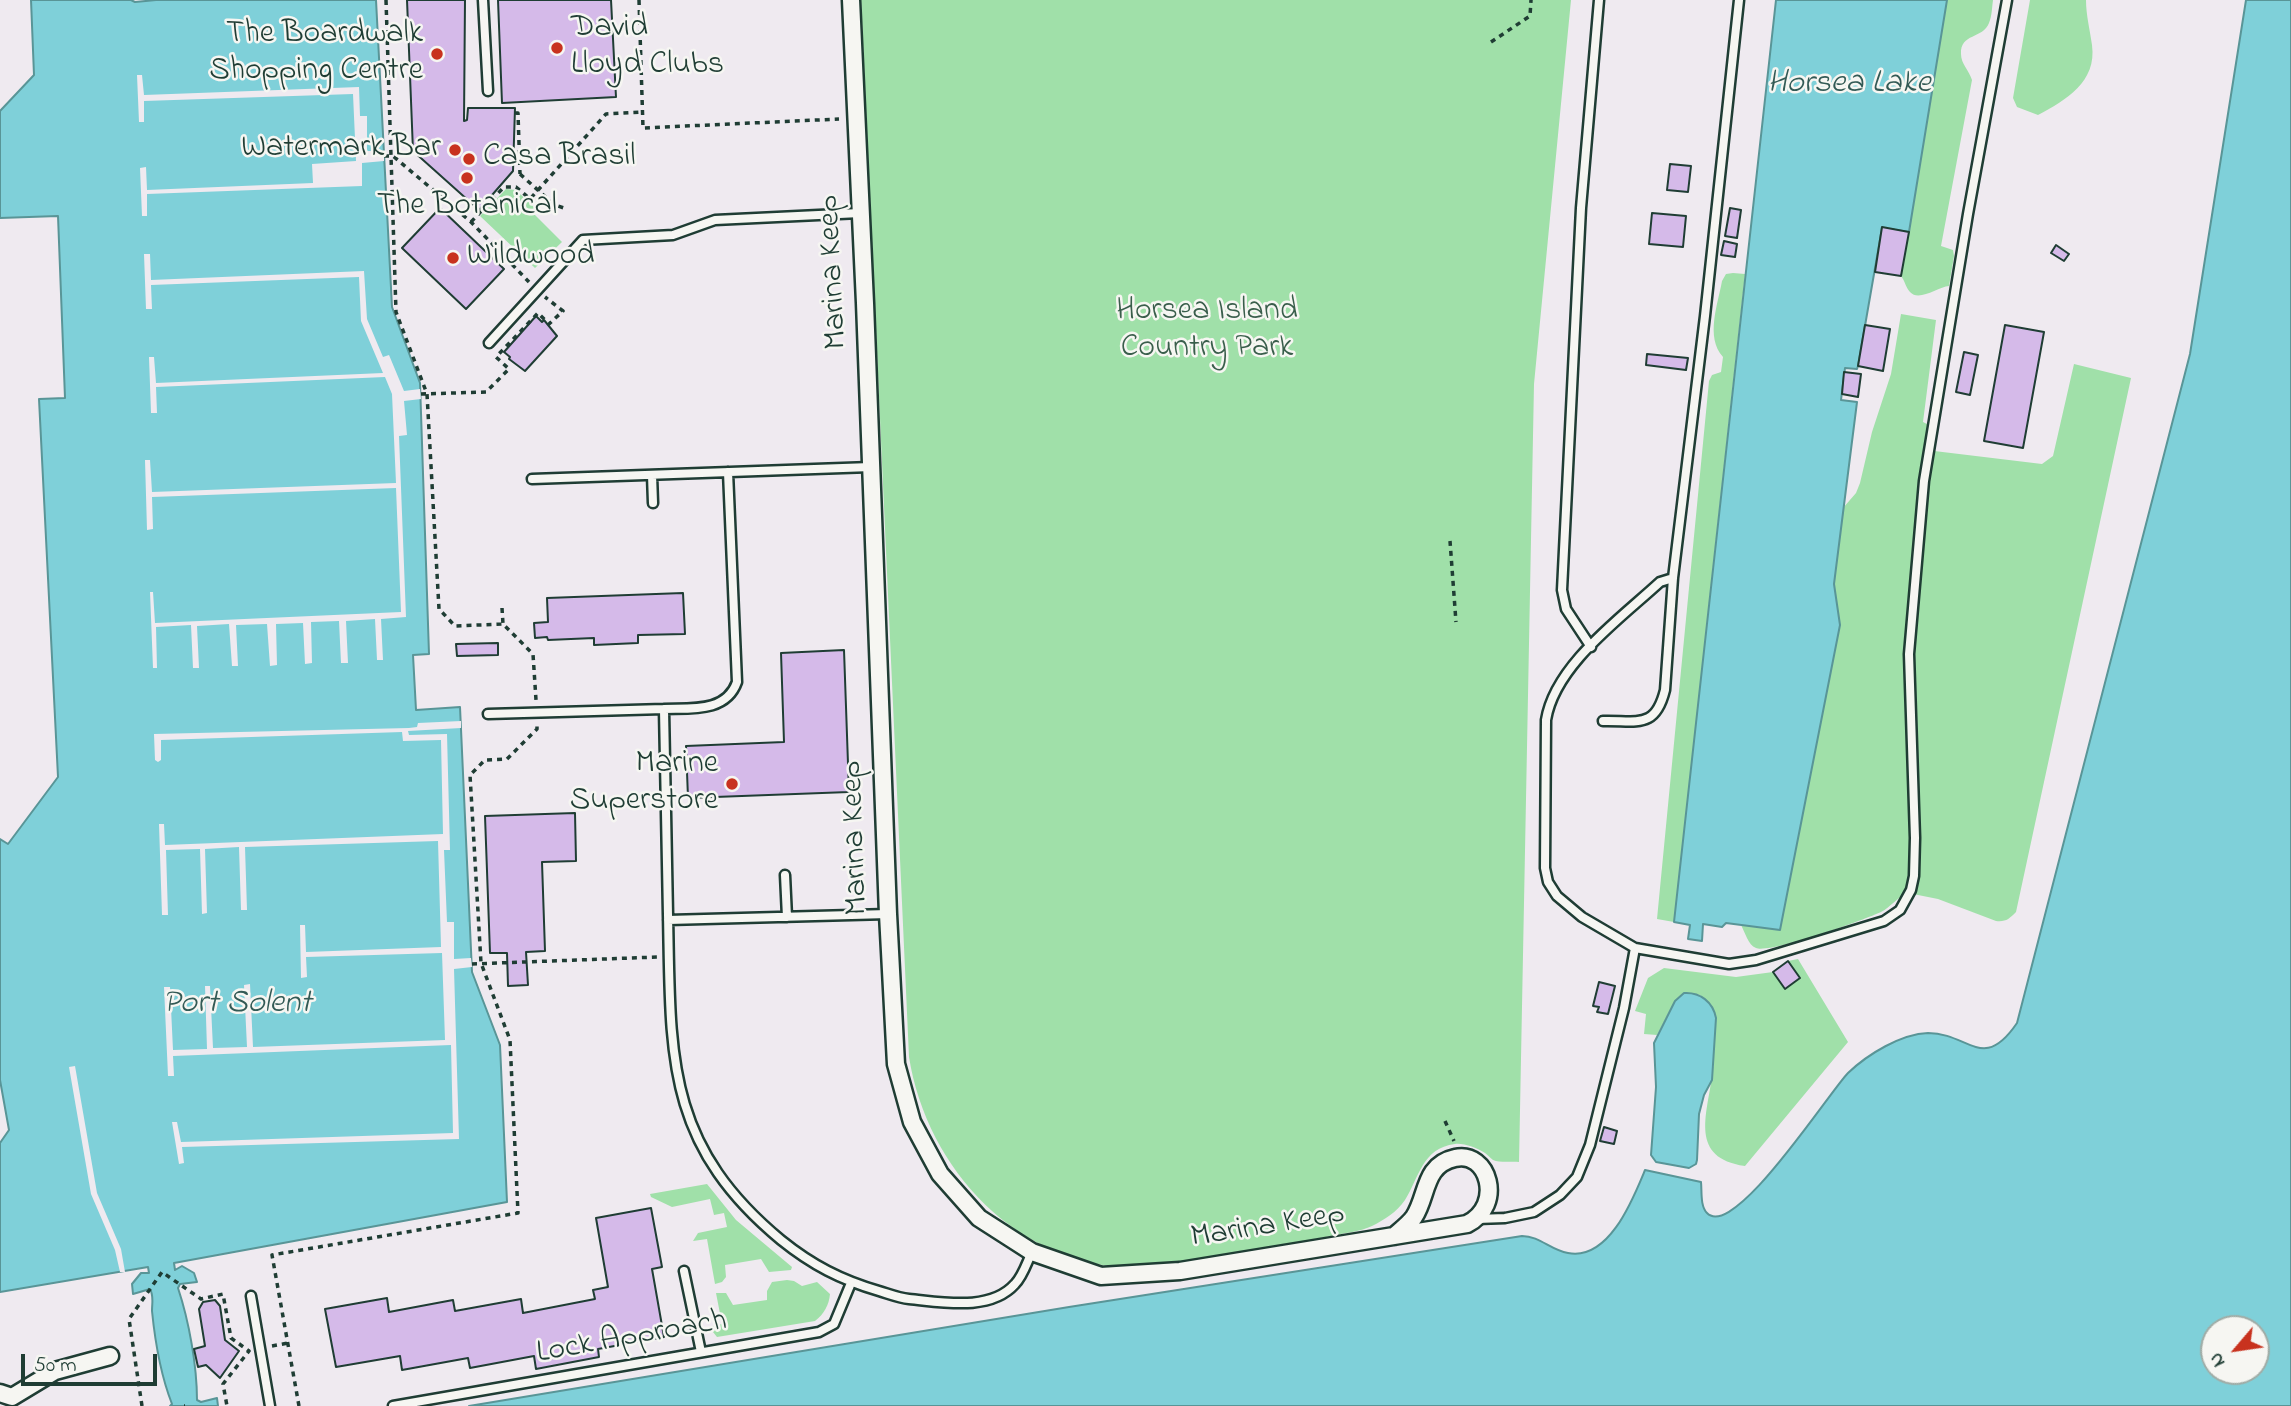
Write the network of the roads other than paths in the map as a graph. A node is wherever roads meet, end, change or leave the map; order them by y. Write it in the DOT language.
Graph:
graph roads {
  1 [pos="483,0"];
  2 [pos="851,0"];
  3 [pos="1599,0"];
  4 [pos="1739,0"];
  5 [pos="2007,0"];
  6 [pos="488,91"];
  7 [pos="860,213"];
  8 [pos="489,342"];
  9 [pos="871,467"];
  10 [pos="728,472"];
  11 [pos="652,475"];
  12 [pos="532,479"];
  13 [pos="653,503"];
  14 [pos="1673,578"];
  15 [pos="1591,646"];
  16 [pos="664,709"];
  17 [pos="488,714"];
  18 [pos="1603,721"];
  19 [pos="785,875"];
  20 [pos="888,914"];
  21 [pos="787,917"];
  22 [pos="668,920"];
  23 [pos="1635,947"];
  24 [pos="1477,1219"];
  25 [pos="1394,1236"];
  26 [pos="1032,1252"];
  27 [pos="684,1271"];
  28 [pos="851,1283"];
  29 [pos="251,1296"];
  30 [pos="701,1352"];
  31 [pos="110,1356"];
  32 [pos="9,1399"];
  33 [pos="270,1406"];
  34 [pos="393,1406"];
  1 -- 6 [label="lane"];
  2 -- 7 [label="street, Marina Keep"];
  3 -- 15 [label="lane"];
  4 -- 14 [label="lane"];
  5 -- 23 [label="lane"];
  7 -- 8 [label="lane"];
  7 -- 9 [label="street, Marina Keep"];
  9 -- 10 [label="lane"];
  9 -- 20 [label="street, Marina Keep"];
  10 -- 11 [label="lane"];
  10 -- 16 [label="lane"];
  11 -- 12 [label="lane"];
  11 -- 13 [label="lane"];
  14 -- 15 [label="lane"];
  14 -- 18 [label="lane"];
  15 -- 23 [label="lane"];
  16 -- 17 [label="lane"];
  16 -- 22 [label="lane"];
  19 -- 21 [label="lane"];
  20 -- 21 [label="lane"];
  20 -- 26 [label="street, Marina Keep"];
  21 -- 22 [label="lane"];
  22 -- 28 [label="lane"];
  23 -- 24 [label="lane"];
  24 -- 25 [label="street, Marina Keep"];
  24 -- 25 [label="street, Marina Keep"];
  25 -- 26 [label="street, Marina Keep"];
  26 -- 28 [label="lane"];
  27 -- 30 [label="lane"];
  28 -- 30 [label="lane, Lock Approach"];
  29 -- 33 [label="lane"];
  30 -- 34 [label="lane, Lock Approach"];
  31 -- 32 [label="street"];
}
